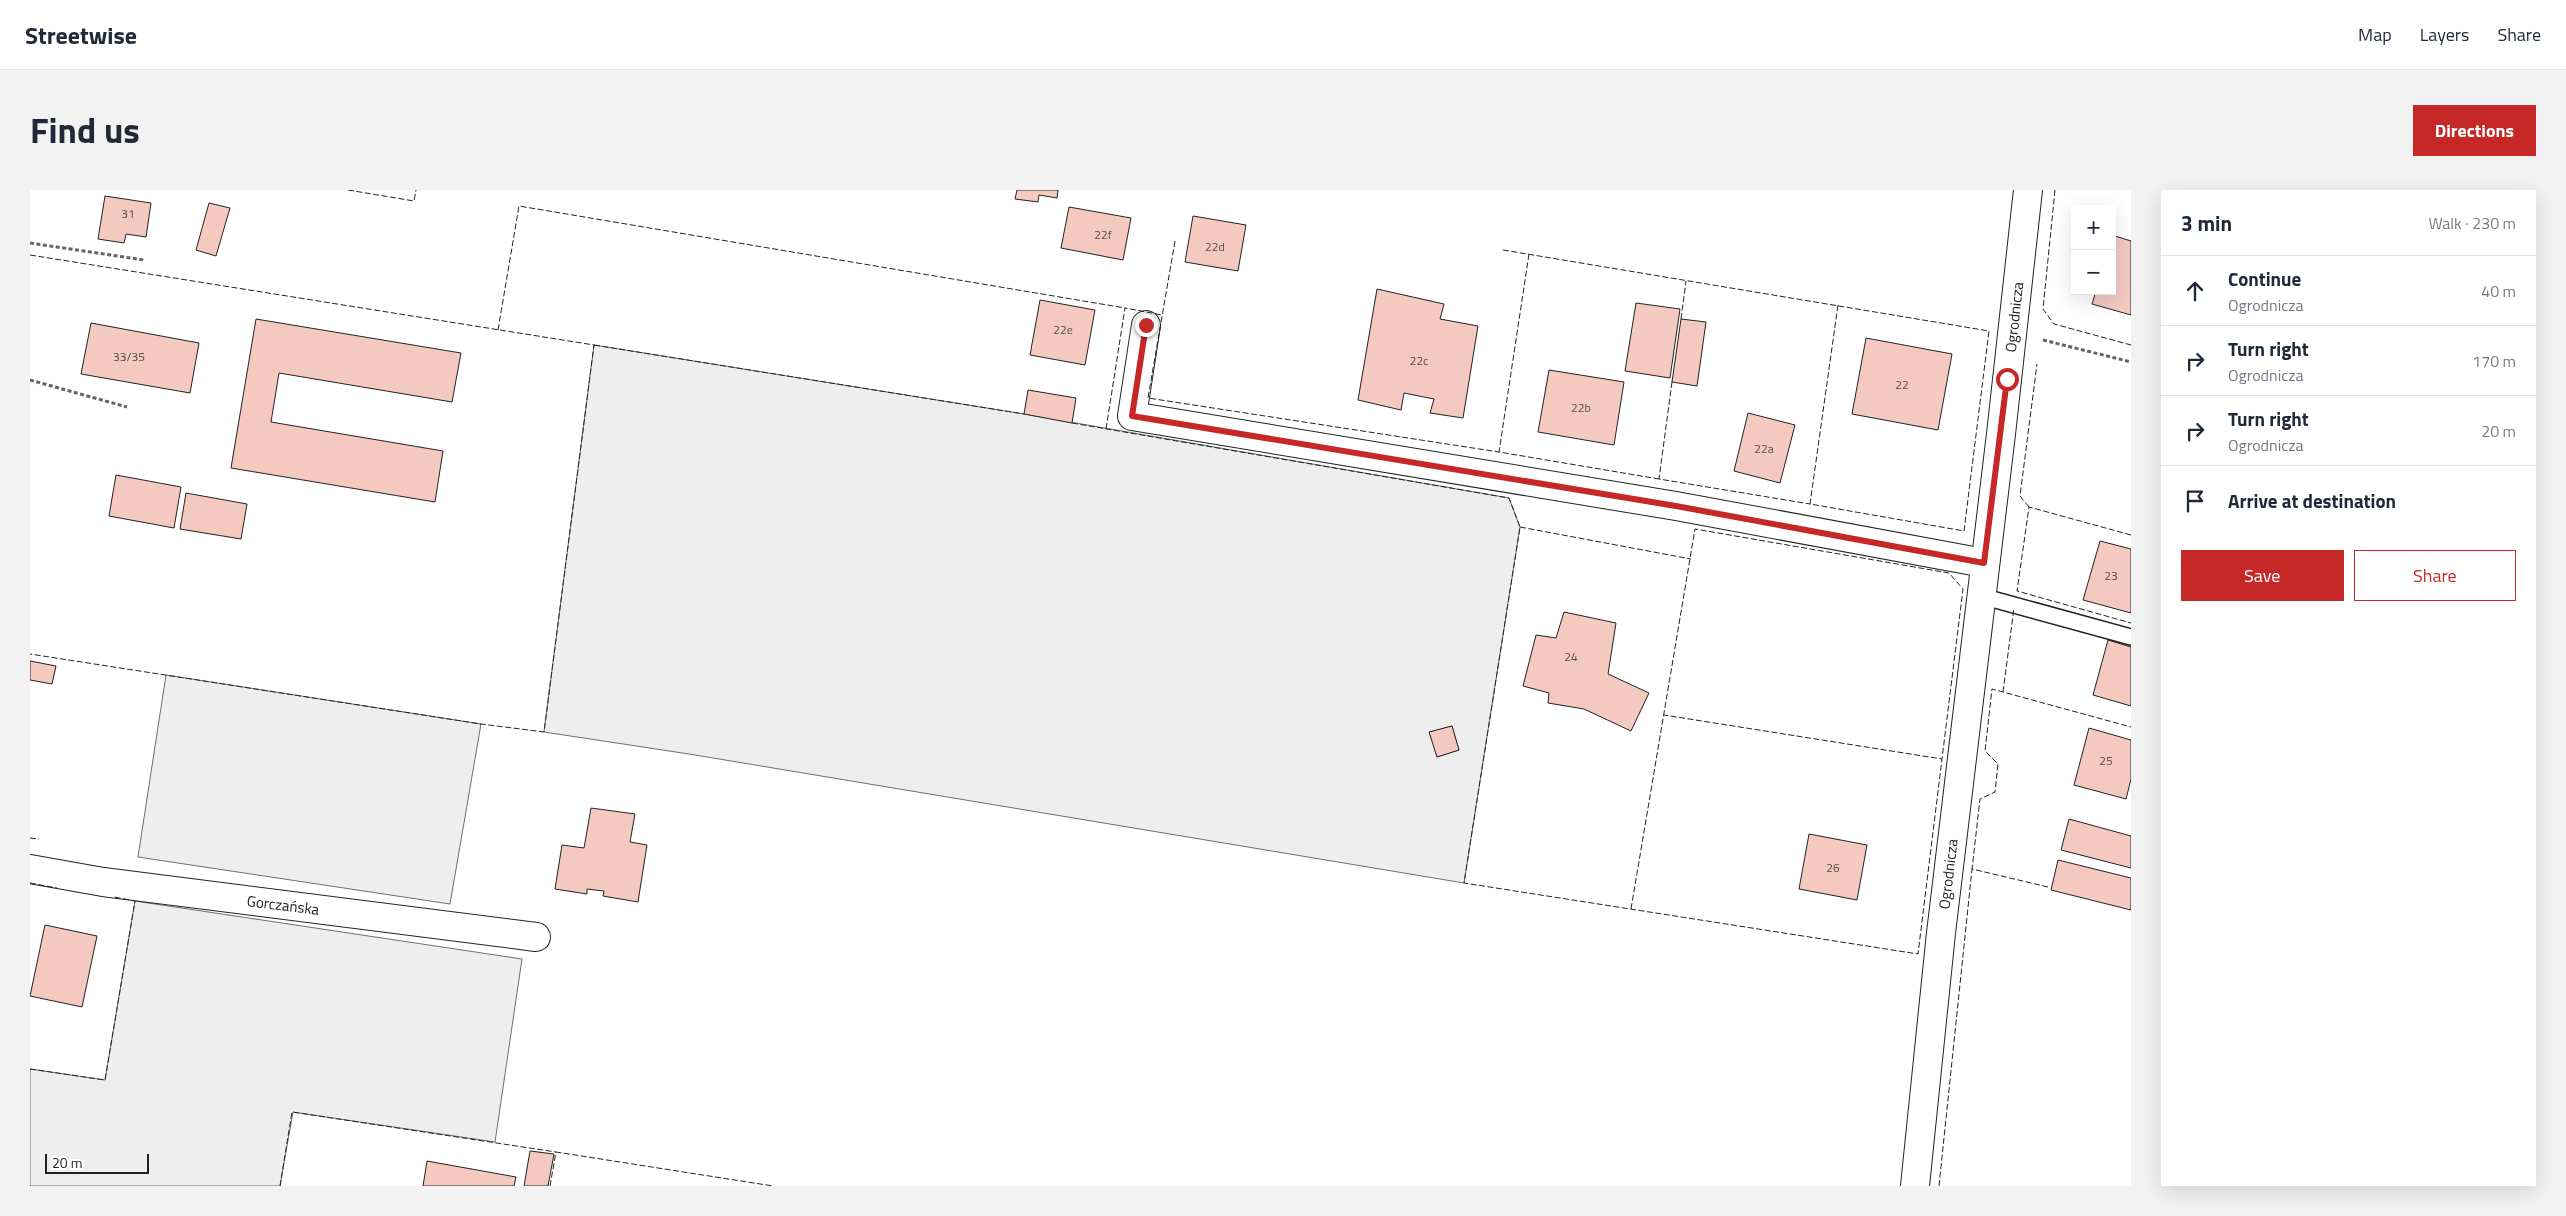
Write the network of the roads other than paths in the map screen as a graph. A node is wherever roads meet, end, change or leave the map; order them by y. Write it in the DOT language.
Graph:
graph roads {
  1 [pos="2028,190"];
  2 [pos="1146,325"];
  3 [pos="1984,563"];
  4 [pos="1981,596"];
  5 [pos="2131,636"];
  6 [pos="30,869"];
  7 [pos="536,937"];
  8 [pos="1915,1186"];
  1 -- 3 [label="street, Ogrodnicza"];
  2 -- 3 [label="street"];
  3 -- 4 [label="street, Ogrodnicza"];
  4 -- 5 [label="lane"];
  4 -- 8 [label="street, Ogrodnicza"];
  6 -- 7 [label="street, Gorczańska"];
}
